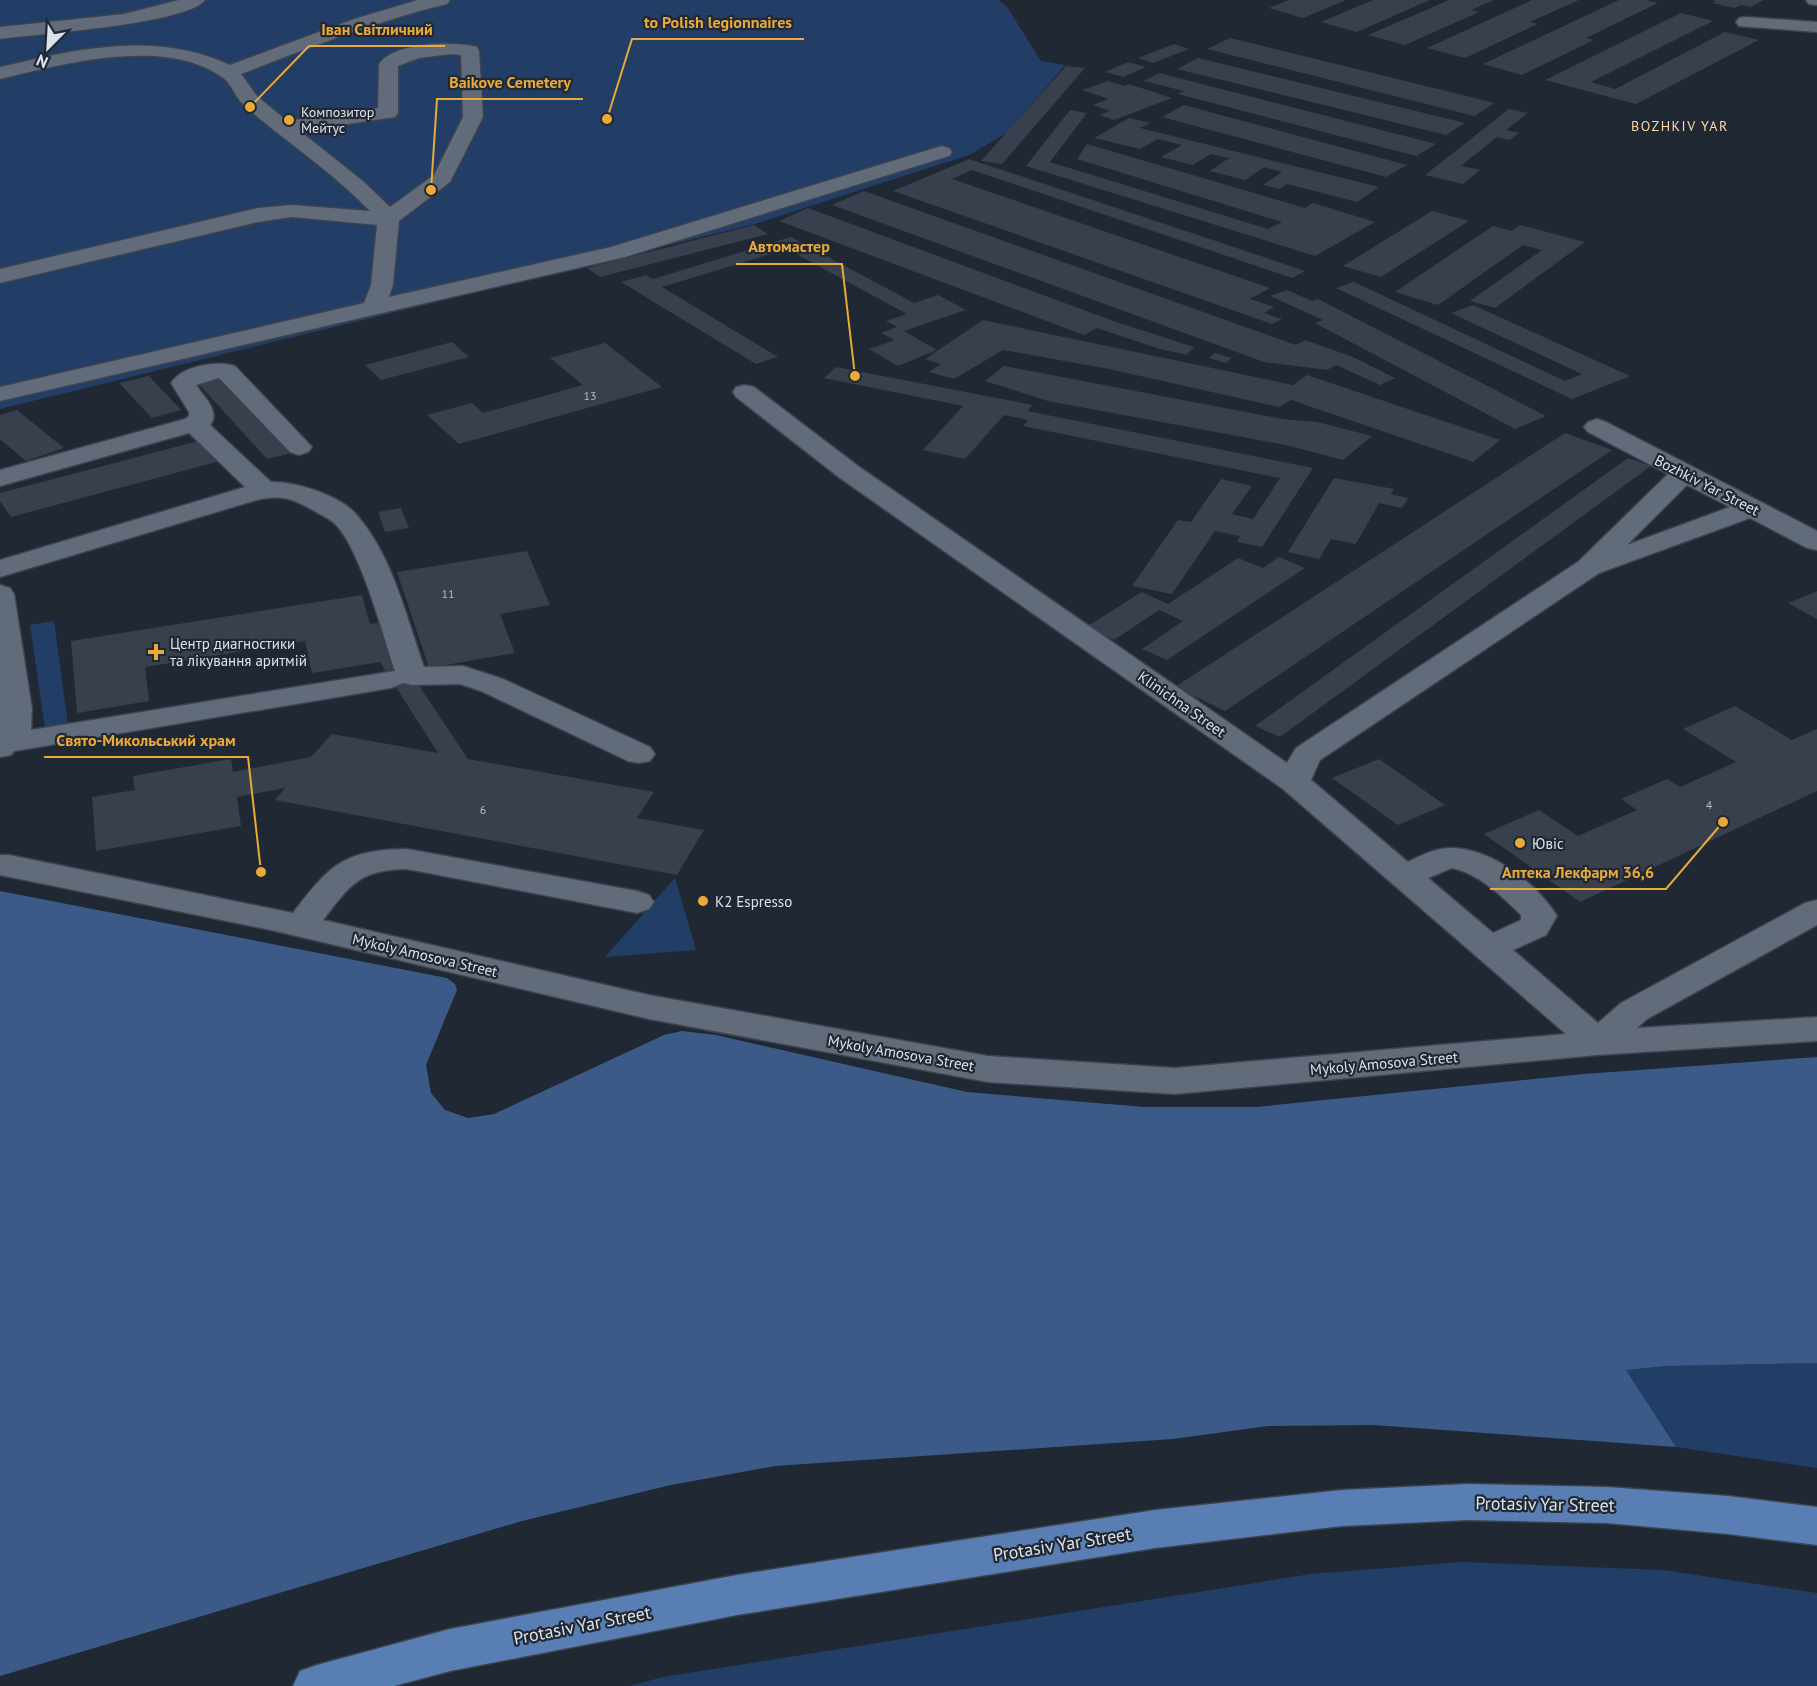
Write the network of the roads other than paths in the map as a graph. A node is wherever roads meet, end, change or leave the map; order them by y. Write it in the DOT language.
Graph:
graph roads {
  1 [pos="196,0"];
  2 [pos="441,0"];
  3 [pos="1745,22"];
  4 [pos="1817,27"];
  5 [pos="0,33"];
  6 [pos="230,72"];
  7 [pos="0,73"];
  8 [pos="284,127"];
  9 [pos="942,152"];
  10 [pos="388,219"];
  11 [pos="0,276"];
  12 [pos="374,308"];
  13 [pos="745,392"];
  14 [pos="0,394"];
  15 [pos="194,424"];
  16 [pos="1597,427"];
  17 [pos="299,447"];
  18 [pos="1683,474"];
  19 [pos="0,478"];
  20 [pos="264,490"];
  21 [pos="1752,508"];
  22 [pos="1817,542"];
  23 [pos="1588,568"];
  24 [pos="0,569"];
  25 [pos="0,594"];
  26 [pos="390,679"];
  27 [pos="1,746"];
  28 [pos="639,754"];
  29 [pos="1294,782"];
  30 [pos="0,866"];
  31 [pos="1405,877"];
  32 [pos="637,902"];
  33 [pos="1817,911"];
  34 [pos="301,926"];
  35 [pos="1490,948"];
  36 [pos="1817,1029"];
  37 [pos="1597,1043"];
  38 [pos="1817,1526"];
  39 [pos="316,1686"];
  1 -- 5 [label="street"];
  2 -- 6 [label="street"];
  3 -- 4 [label="street"];
  6 -- 7 [label="street"];
  6 -- 8 [label="street"];
  8 -- 10 [label="street"];
  8 -- 10 [label="street"];
  9 -- 12 [label="street"];
  10 -- 11 [label="street"];
  10 -- 12 [label="street"];
  12 -- 14 [label="street"];
  13 -- 29 [label="street, Klinichna Street"];
  15 -- 17 [label="street"];
  15 -- 19 [label="street"];
  15 -- 20 [label="street"];
  16 -- 18 [label="street, Bozhkiv Yar Street"];
  18 -- 21 [label="street, Bozhkiv Yar Street"];
  18 -- 23 [label="street"];
  20 -- 24 [label="street"];
  20 -- 28 [label="street"];
  21 -- 22 [label="street, Bozhkiv Yar Street"];
  21 -- 23 [label="street"];
  23 -- 29 [label="street"];
  25 -- 27 [label="street"];
  26 -- 27 [label="street"];
  29 -- 31 [label="street, Klinichna Street"];
  30 -- 34 [label="street, Mykoly Amosova Street"];
  31 -- 35 [label="street, Klinichna Street"];
  31 -- 35 [label="street"];
  32 -- 34 [label="street"];
  33 -- 37 [label="street"];
  34 -- 37 [label="street, Mykoly Amosova Street"];
  35 -- 37 [label="street, Klinichna Street"];
  36 -- 37 [label="street, Mykoly Amosova Street"];
  38 -- 39 [label="main road, Protasiv Yar Street"];
}
